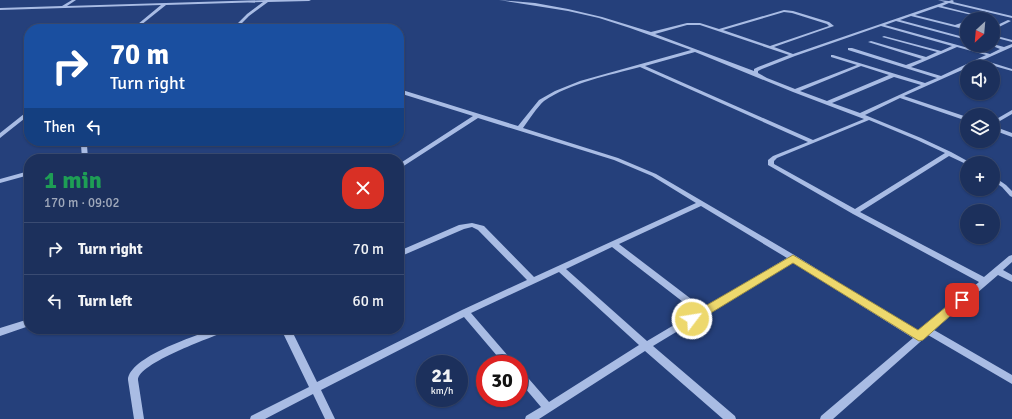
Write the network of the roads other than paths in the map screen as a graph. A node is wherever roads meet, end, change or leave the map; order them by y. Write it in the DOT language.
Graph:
graph roads {
  1 [pos="74,0"];
  2 [pos="182,0"];
  3 [pos="309,0"];
  4 [pos="501,0"];
  5 [pos="940,0"];
  6 [pos="267,1"];
  7 [pos="275,1"];
  8 [pos="949,1"];
  9 [pos="176,4"];
  10 [pos="164,5"];
  11 [pos="938,6"];
  12 [pos="62,7"];
  13 [pos="0,9"];
  14 [pos="963,12"];
  15 [pos="911,15"];
  16 [pos="1011,18"];
  17 [pos="896,20"];
  18 [pos="140,24"];
  19 [pos="239,24"];
  20 [pos="881,25"];
  21 [pos="960,25"];
  22 [pos="1000,25"];
  23 [pos="956,26"];
  24 [pos="960,27"];
  25 [pos="719,30"];
  26 [pos="652,34"];
  27 [pos="884,37"];
  28 [pos="960,37"];
  29 [pos="1000,38"];
  30 [pos="1012,41"];
  31 [pos="870,42"];
  32 [pos="956,46"];
  33 [pos="1000,46"];
  34 [pos="771,47"];
  35 [pos="1010,47"];
  36 [pos="850,49"];
  37 [pos="696,50"];
  38 [pos="940,52"];
  39 [pos="793,55"];
  40 [pos="990,55"];
  41 [pos="833,56"];
  42 [pos="925,58"];
  43 [pos="979,60"];
  44 [pos="861,65"];
  45 [pos="642,66"];
  46 [pos="906,66"];
  47 [pos="1000,66"];
  48 [pos="960,69"];
  49 [pos="1012,70"];
  50 [pos="756,74"];
  51 [pos="894,75"];
  52 [pos="942,78"];
  53 [pos="925,85"];
  54 [pos="795,91"];
  55 [pos="404,93"];
  56 [pos="901,96"];
  57 [pos="826,103"];
  58 [pos="1012,112"];
  59 [pos="860,115"];
  60 [pos="24,116"];
  61 [pos="477,116"];
  62 [pos="960,117"];
  63 [pos="868,119"];
  64 [pos="1000,119"];
  65 [pos="519,129"];
  66 [pos="1000,131"];
  67 [pos="1012,135"];
  68 [pos="0,136"];
  69 [pos="811,141"];
  70 [pos="950,153"];
  71 [pos="960,159"];
  72 [pos="404,164"];
  73 [pos="24,174"];
  74 [pos="0,181"];
  75 [pos="1000,183"];
  76 [pos="1012,195"];
  77 [pos="702,203"];
  78 [pos="855,212"];
  79 [pos="613,244"];
  80 [pos="404,252"];
  81 [pos="793,258"];
  82 [pos="1012,258"];
  83 [pos="560,268"];
  84 [pos="997,271"];
  85 [pos="1012,279"];
  86 [pos="533,281"];
  87 [pos="985,281"];
  88 [pos="465,312"];
  89 [pos="703,312"];
  90 [pos="24,324"];
  91 [pos="927,330"];
  92 [pos="0,332"];
  93 [pos="211,334"];
  94 [pos="288,334"];
  95 [pos="919,337"];
  96 [pos="646,346"];
  97 [pos="502,355"];
  98 [pos="1012,380"];
  99 [pos="528,385"];
  100 [pos="315,388"];
  101 [pos="548,408"];
  102 [pos="139,419"];
  103 [pos="255,419"];
  104 [pos="330,419"];
  105 [pos="530,419"];
  106 [pos="731,419"];
  107 [pos="825,419"];
  1 -- 12 [label="street"];
  2 -- 9 [label="street"];
  3 -- 7 [label="street"];
  4 -- 26 [label="street"];
  5 -- 8 [label="street"];
  6 -- 7 [label="street"];
  6 -- 9 [label="street"];
  6 -- 19 [label="street"];
  8 -- 11 [label="street"];
  8 -- 16 [label="street"];
  8 -- 16 [label="street"];
  9 -- 10 [label="street"];
  10 -- 12 [label="street"];
  10 -- 18 [label="street"];
  11 -- 14 [label="street"];
  11 -- 15 [label="street"];
  12 -- 13 [label="street"];
  15 -- 17 [label="street"];
  15 -- 23 [label="street"];
  16 -- 22 [label="street"];
  17 -- 20 [label="street"];
  17 -- 28 [label="street"];
  20 -- 32 [label="street"];
  20 -- 39 [label="street"];
  21 -- 23 [label="street"];
  23 -- 24 [label="street"];
  25 -- 26 [label="street"];
  25 -- 34 [label="street"];
  25 -- 34 [label="street"];
  26 -- 37 [label="street"];
  27 -- 38 [label="street"];
  29 -- 30 [label="street"];
  31 -- 42 [label="street"];
  32 -- 38 [label="street"];
  32 -- 40 [label="street"];
  33 -- 35 [label="street"];
  34 -- 39 [label="street"];
  35 -- 40 [label="street"];
  36 -- 46 [label="street"];
  37 -- 45 [label="street"];
  37 -- 50 [label="street"];
  38 -- 42 [label="street"];
  39 -- 50 [label="street"];
  40 -- 43 [label="street"];
  41 -- 44 [label="street"];
  42 -- 46 [label="street"];
  44 -- 51 [label="street"];
  44 -- 54 [label="street"];
  45 -- 65 [label="street"];
  45 -- 69 [label="street"];
  46 -- 52 [label="street"];
  47 -- 49 [label="street"];
  48 -- 52 [label="street"];
  50 -- 54 [label="street"];
  51 -- 53 [label="street"];
  51 -- 57 [label="street"];
  52 -- 53 [label="street"];
  53 -- 56 [label="street"];
  54 -- 57 [label="street"];
  55 -- 61 [label="street"];
  56 -- 59 [label="street"];
  56 -- 62 [label="street"];
  57 -- 59 [label="street"];
  58 -- 64 [label="street"];
  59 -- 63 [label="street"];
  60 -- 68 [label="street"];
  61 -- 65 [label="street"];
  61 -- 72 [label="street"];
  63 -- 69 [label="street"];
  63 -- 70 [label="street"];
  65 -- 77 [label="street"];
  66 -- 67 [label="street"];
  69 -- 78 [label="street"];
  70 -- 71 [label="street"];
  70 -- 78 [label="street"];
  73 -- 74 [label="street"];
  75 -- 76 [label="street"];
  77 -- 79 [label="street"];
  77 -- 81 [label="street"];
  78 -- 87 [label="street"];
  79 -- 83 [label="street"];
  79 -- 89 [label="street"];
  80 -- 86 [label="street"];
  81 -- 89 [label="street"];
  81 -- 95 [label="street"];
  82 -- 84 [label="street"];
  83 -- 86 [label="street"];
  83 -- 96 [label="street"];
  84 -- 85 [label="street"];
  84 -- 87 [label="street"];
  86 -- 88 [label="street"];
  87 -- 91 [label="street"];
  88 -- 97 [label="street"];
  88 -- 100 [label="street"];
  89 -- 96 [label="street"];
  90 -- 92 [label="street"];
  91 -- 95 [label="street"];
  91 -- 98 [label="street"];
  93 -- 102 [label="street"];
  94 -- 100 [label="street"];
  95 -- 107 [label="street"];
  96 -- 101 [label="street"];
  96 -- 106 [label="street"];
  99 -- 101 [label="street"];
  100 -- 103 [label="street"];
  100 -- 104 [label="street"];
  101 -- 105 [label="street"];
}
